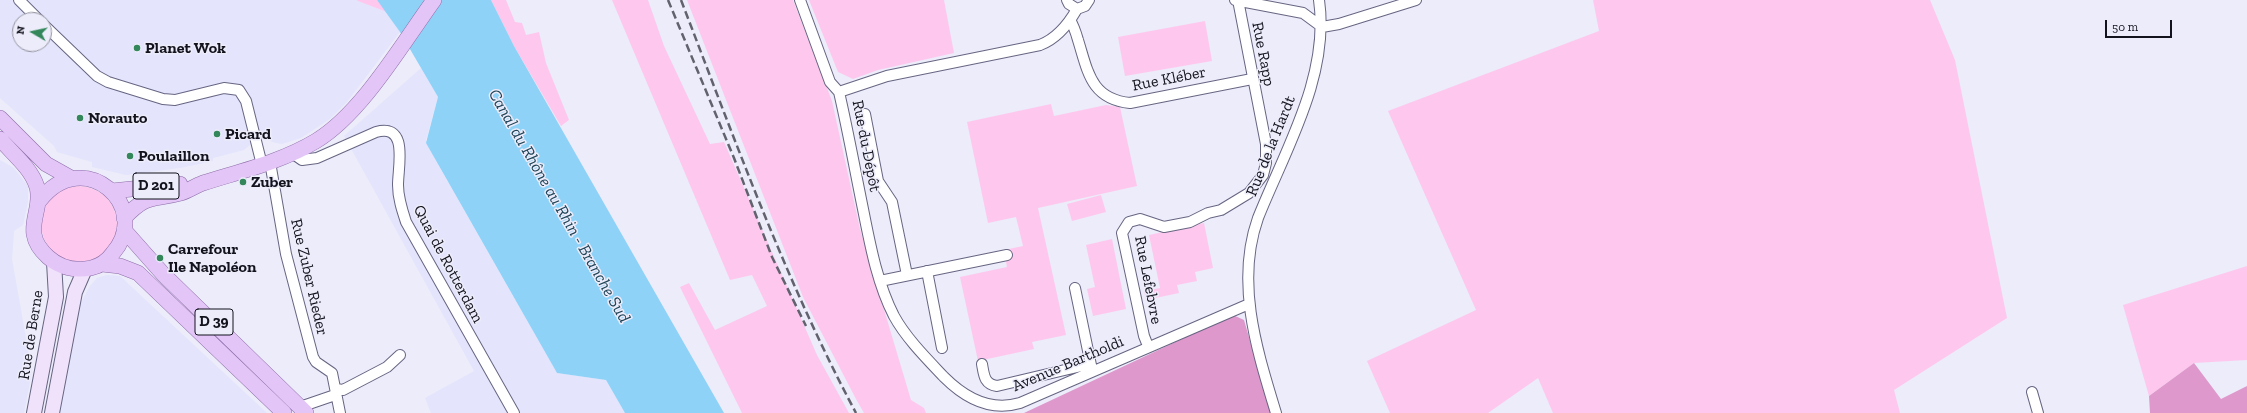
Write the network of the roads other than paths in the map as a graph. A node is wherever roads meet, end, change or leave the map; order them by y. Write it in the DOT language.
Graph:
graph roads {
  1 [pos="19,0"];
  2 [pos="434,0"];
  3 [pos="800,0"];
  4 [pos="1067,0"];
  5 [pos="1089,0"];
  6 [pos="1234,0"];
  7 [pos="1238,0"];
  8 [pos="1319,0"];
  9 [pos="1416,0"];
  10 [pos="1077,8"];
  11 [pos="31,12"];
  12 [pos="1303,13"];
  13 [pos="1070,20"];
  14 [pos="1322,27"];
  15 [pos="52,32"];
  16 [pos="1252,80"];
  17 [pos="840,92"];
  18 [pos="865,114"];
  19 [pos="0,118"];
  20 [pos="0,139"];
  21 [pos="292,153"];
  22 [pos="266,163"];
  23 [pos="71,178"];
  24 [pos="201,184"];
  25 [pos="112,191"];
  26 [pos="40,200"];
  27 [pos="1221,210"];
  28 [pos="124,224"];
  29 [pos="1007,255"];
  30 [pos="54,262"];
  31 [pos="102,264"];
  32 [pos="85,269"];
  33 [pos="926,271"];
  34 [pos="907,275"];
  35 [pos="880,281"];
  36 [pos="1075,288"];
  37 [pos="1249,304"];
  38 [pos="1148,346"];
  39 [pos="942,348"];
  40 [pos="400,355"];
  41 [pos="982,364"];
  42 [pos="1091,367"];
  43 [pos="1027,379"];
  44 [pos="336,392"];
  45 [pos="2032,392"];
  46 [pos="1030,398"];
  47 [pos="303,410"];
  48 [pos="34,413"];
  49 [pos="52,413"];
  50 [pos="284,413"];
  51 [pos="340,413"];
  52 [pos="514,413"];
  53 [pos="1276,413"];
  54 [pos="2038,413"];
  1 -- 11 [label="street"];
  2 -- 21 [label="main road, D 201"];
  3 -- 17 [label="street, Rue du Dépôt"];
  4 -- 10 [label="street"];
  5 -- 10 [label="street"];
  6 -- 7 [label="street"];
  7 -- 12 [label="street"];
  7 -- 16 [label="street, Rue Rapp"];
  8 -- 12 [label="street, Rue de la Hardt"];
  8 -- 14 [label="street, Rue de la Hardt"];
  9 -- 14 [label="street"];
  10 -- 13 [label="street"];
  12 -- 14 [label="street"];
  13 -- 16 [label="street, Rue Kléber"];
  13 -- 17 [label="street"];
  14 -- 37 [label="street, Rue de la Hardt"];
  15 -- 22 [label="street, Rue Zuber Rieder"];
  16 -- 27 [label="street, Rue Rapp"];
  17 -- 35 [label="street, Rue du Dépôt"];
  18 -- 34 [label="street"];
  19 -- 23 [label="main road"];
  20 -- 26 [label="main road"];
  21 -- 22 [label="main road, D 201"];
  21 -- 52 [label="street, Quai de Rotterdam"];
  22 -- 24 [label="main road, D 201"];
  22 -- 44 [label="street, Rue Zuber Rieder"];
  23 -- 25 [label="main road"];
  23 -- 26 [label="main road"];
  24 -- 25 [label="main road, D 201"];
  24 -- 28 [label="main road, D 201"];
  25 -- 28 [label="main road"];
  26 -- 30 [label="main road"];
  27 -- 38 [label="street, Rue Lefebvre"];
  28 -- 31 [label="main road"];
  28 -- 47 [label="main road, D 39"];
  29 -- 33 [label="street"];
  30 -- 32 [label="main road"];
  30 -- 48 [label="main road, Rue de Berne"];
  31 -- 32 [label="main road"];
  31 -- 50 [label="main road, D 39"];
  32 -- 49 [label="main road"];
  33 -- 34 [label="street"];
  33 -- 39 [label="street"];
  34 -- 35 [label="street"];
  35 -- 46 [label="street, Avenue Bartholdi"];
  36 -- 42 [label="street"];
  37 -- 38 [label="street, Avenue Bartholdi"];
  37 -- 53 [label="street, Rue de la Hardt"];
  38 -- 42 [label="street, Avenue Bartholdi"];
  40 -- 44 [label="street"];
  41 -- 43 [label="street"];
  42 -- 43 [label="street"];
  42 -- 46 [label="street, Avenue Bartholdi"];
  43 -- 46 [label="street"];
  44 -- 47 [label="street"];
  44 -- 51 [label="street, Rue Zuber Rieder"];
  45 -- 54 [label="street"];
}
